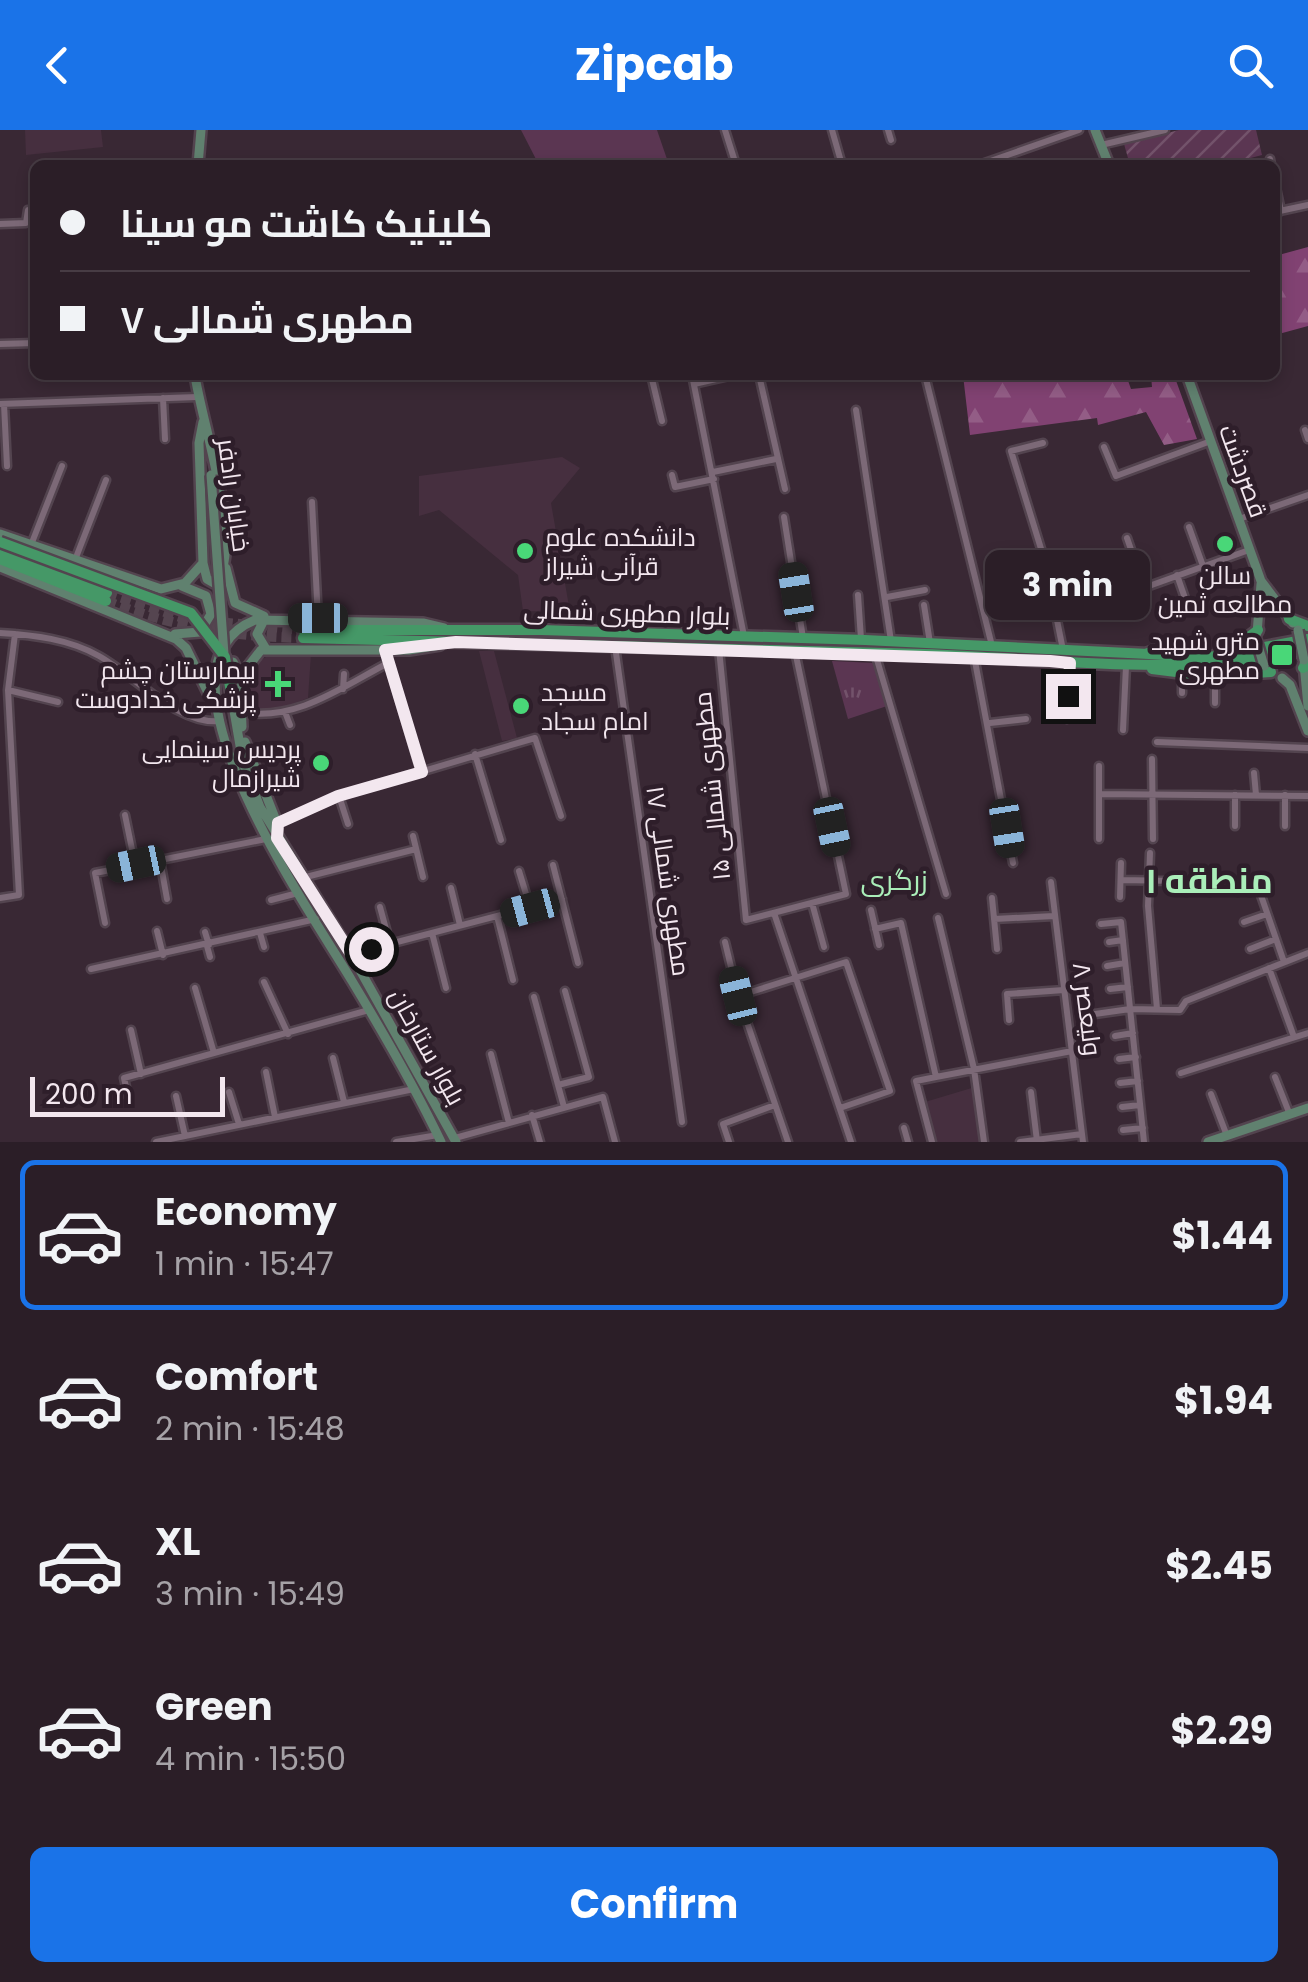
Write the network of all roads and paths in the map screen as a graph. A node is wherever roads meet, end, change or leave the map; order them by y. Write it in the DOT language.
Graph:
graph roads {
  1 [pos="201,130"];
  2 [pos="726,130"];
  3 [pos="832,130"];
  4 [pos="888,130"];
  5 [pos="1079,130"];
  6 [pos="1096,130"];
  7 [pos="1165,130"];
  8 [pos="890,140"];
  9 [pos="1101,145"];
  10 [pos="198,160"];
  11 [pos="735,160"];
  12 [pos="841,160"];
  13 [pos="993,160"];
  14 [pos="1107,160"];
  15 [pos="1308,205"];
  16 [pos="1280,211"];
  17 [pos="30,215"];
  18 [pos="0,224"];
  19 [pos="30,343"];
  20 [pos="0,344"];
  21 [pos="195,380"];
  22 [pos="652,380"];
  23 [pos="693,380"];
  24 [pos="712,380"];
  25 [pos="760,380"];
  26 [pos="926,380"];
  27 [pos="1189,380"];
  28 [pos="694,384"];
  29 [pos="197,397"];
  30 [pos="162,398"];
  31 [pos="2,404"];
  32 [pos="856,410"];
  33 [pos="203,422"];
  34 [pos="662,422"];
  35 [pos="1305,430"];
  36 [pos="165,439"];
  37 [pos="1308,439"];
  38 [pos="1210,441"];
  39 [pos="1043,442"];
  40 [pos="1104,446"];
  41 [pos="776,459"];
  42 [pos="7,466"];
  43 [pos="62,466"];
  44 [pos="672,475"];
  45 [pos="714,476"];
  46 [pos="106,480"];
  47 [pos="785,489"];
  48 [pos="1308,495"];
  49 [pos="312,502"];
  50 [pos="784,517"];
  51 [pos="1239,519"];
  52 [pos="1189,528"];
  53 [pos="0,534"];
  54 [pos="1127,538"];
  55 [pos="0,542"];
  56 [pos="31,545"];
  57 [pos="1250,550"];
  58 [pos="0,551"];
  59 [pos="0,559"];
  60 [pos="226,560"];
  61 [pos="74,561"];
  62 [pos="204,563"];
  63 [pos="1203,566"];
  64 [pos="0,567"];
  65 [pos="1177,575"];
  66 [pos="1261,581"];
  67 [pos="1144,587"];
  68 [pos="168,588"];
  69 [pos="925,590"];
  70 [pos="858,595"];
  71 [pos="887,596"];
  72 [pos="1187,604"];
  73 [pos="924,605"];
  74 [pos="211,614"];
  75 [pos="1131,615"];
  76 [pos="1287,617"];
  77 [pos="272,618"];
  78 [pos="318,618"];
  79 [pos="1303,628"];
  80 [pos="1258,631"];
  81 [pos="0,633"];
  82 [pos="167,633"];
  83 [pos="15,634"];
  84 [pos="303,634"];
  85 [pos="456,636"];
  86 [pos="744,637"];
  87 [pos="803,638"];
  88 [pos="1308,639"];
  89 [pos="861,640"];
  90 [pos="890,641"];
  91 [pos="930,643"];
  92 [pos="616,645"];
  93 [pos="992,646"];
  94 [pos="266,648"];
  95 [pos="719,649"];
  96 [pos="385,650"];
  97 [pos="1063,650"];
  98 [pos="794,651"];
  99 [pos="875,653"];
  100 [pos="974,656"];
  101 [pos="1140,656"];
  102 [pos="225,657"];
  103 [pos="1306,661"];
  104 [pos="388,663"];
  105 [pos="1070,663"];
  106 [pos="1126,666"];
  107 [pos="1146,668"];
  108 [pos="1272,672"];
  109 [pos="215,673"];
  110 [pos="344,674"];
  111 [pos="1182,675"];
  112 [pos="1215,676"];
  113 [pos="240,678"];
  114 [pos="343,689"];
  115 [pos="8,690"];
  116 [pos="1182,693"];
  117 [pos="58,702"];
  118 [pos="1214,703"];
  119 [pos="1308,706"];
  120 [pos="237,709"];
  121 [pos="285,712"];
  122 [pos="220,717"];
  123 [pos="1026,719"];
  124 [pos="1067,719"];
  125 [pos="990,723"];
  126 [pos="290,726"];
  127 [pos="1122,730"];
  128 [pos="1308,731"];
  129 [pos="1157,742"];
  130 [pos="1308,748"];
  131 [pos="475,754"];
  132 [pos="1152,758"];
  133 [pos="1099,766"];
  134 [pos="422,772"];
  135 [pos="1254,773"];
  136 [pos="1098,794"];
  137 [pos="1152,794"];
  138 [pos="1235,795"];
  139 [pos="1256,795"];
  140 [pos="1285,795"];
  141 [pos="338,796"];
  142 [pos="1308,796"];
  143 [pos="125,815"];
  144 [pos="561,816"];
  145 [pos="278,823"];
  146 [pos="348,824"];
  147 [pos="1234,826"];
  148 [pos="1285,826"];
  149 [pos="413,836"];
  150 [pos="272,838"];
  151 [pos="1099,839"];
  152 [pos="1152,839"];
  153 [pos="501,840"];
  154 [pos="416,849"];
  155 [pos="1150,853"];
  156 [pos="160,860"];
  157 [pos="1013,863"];
  158 [pos="1121,863"];
  159 [pos="136,864"];
  160 [pos="553,865"];
  161 [pos="519,871"];
  162 [pos="423,877"];
  163 [pos="302,878"];
  164 [pos="1121,880"];
  165 [pos="1149,881"];
  166 [pos="1177,881"];
  167 [pos="1256,881"];
  168 [pos="1051,882"];
  169 [pos="452,888"];
  170 [pos="298,893"];
  171 [pos="946,894"];
  172 [pos="1120,897"];
  173 [pos="0,898"];
  174 [pos="992,898"];
  175 [pos="167,899"];
  176 [pos="562,899"];
  177 [pos="271,900"];
  178 [pos="812,903"];
  179 [pos="380,906"];
  180 [pos="530,908"];
  181 [pos="870,910"];
  182 [pos="774,912"];
  183 [pos="1268,914"];
  184 [pos="497,916"];
  185 [pos="1054,916"];
  186 [pos="938,918"];
  187 [pos="316,919"];
  188 [pos="994,919"];
  189 [pos="254,922"];
  190 [pos="1244,922"];
  191 [pos="105,923"];
  192 [pos="1100,924"];
  193 [pos="460,926"];
  194 [pos="875,929"];
  195 [pos="157,932"];
  196 [pos="205,932"];
  197 [pos="259,933"];
  198 [pos="432,933"];
  199 [pos="1276,939"];
  200 [pos="1123,940"];
  201 [pos="725,942"];
  202 [pos="1108,942"];
  203 [pos="390,944"];
  204 [pos="208,945"];
  205 [pos="879,945"];
  206 [pos="264,947"];
  207 [pos="824,947"];
  208 [pos="1250,949"];
  209 [pos="997,950"];
  210 [pos="1308,953"];
  211 [pos="351,954"];
  212 [pos="163,956"];
  213 [pos="210,957"];
  214 [pos="1284,962"];
  215 [pos="578,963"];
  216 [pos="1126,963"];
  217 [pos="1107,966"];
  218 [pos="1269,968"];
  219 [pos="91,969"];
  220 [pos="795,978"];
  221 [pos="513,980"];
  222 [pos="264,982"];
  223 [pos="1128,987"];
  224 [pos="195,988"];
  225 [pos="446,988"];
  226 [pos="1110,989"];
  227 [pos="565,990"];
  228 [pos="1064,990"];
  229 [pos="738,996"];
  230 [pos="534,997"];
  231 [pos="1130,1008"];
  232 [pos="1158,1009"];
  233 [pos="369,1010"];
  234 [pos="1080,1016"];
  235 [pos="1010,1020"];
  236 [pos="131,1030"];
  237 [pos="1133,1033"];
  238 [pos="1308,1033"];
  239 [pos="288,1034"];
  240 [pos="1115,1036"];
  241 [pos="1294,1038"];
  242 [pos="1072,1051"];
  243 [pos="214,1053"];
  244 [pos="491,1054"];
  245 [pos="1136,1057"];
  246 [pos="333,1058"];
  247 [pos="1118,1059"];
  248 [pos="974,1069"];
  249 [pos="266,1072"];
  250 [pos="1181,1073"];
  251 [pos="142,1074"];
  252 [pos="936,1077"];
  253 [pos="1275,1077"];
  254 [pos="1138,1080"];
  255 [pos="1120,1082"];
  256 [pos="558,1084"];
  257 [pos="414,1089"];
  258 [pos="229,1092"];
  259 [pos="1031,1092"];
  260 [pos="1210,1094"];
  261 [pos="128,1096"];
  262 [pos="176,1096"];
  263 [pos="344,1102"];
  264 [pos="775,1105"];
  265 [pos="1140,1105"];
  266 [pos="564,1107"];
  267 [pos="1122,1107"];
  268 [pos="840,1108"];
  269 [pos="1308,1108"];
  270 [pos="1290,1114"];
  271 [pos="532,1115"];
  272 [pos="275,1116"];
  273 [pos="509,1122"];
  274 [pos="682,1122"];
  275 [pos="239,1124"];
  276 [pos="904,1128"];
  277 [pos="1143,1128"];
  278 [pos="1123,1130"];
  279 [pos="184,1136"];
  280 [pos="439,1138"];
  281 [pos="1082,1138"];
  282 [pos="455,1140"];
  283 [pos="1218,1140"];
  284 [pos="1037,1141"];
  285 [pos="156,1142"];
  286 [pos="396,1142"];
  287 [pos="540,1142"];
  288 [pos="616,1142"];
  289 [pos="729,1142"];
  290 [pos="788,1142"];
  291 [pos="851,1142"];
  292 [pos="908,1142"];
  293 [pos="932,1142"];
  294 [pos="984,1142"];
  295 [pos="1020,1142"];
  296 [pos="1144,1142"];
  1 -- 10 [label="main road"];
  2 -- 11 [label="street"];
  3 -- 12 [label="street"];
  4 -- 8 [label="street"];
  5 -- 13 [label="street"];
  6 -- 9 [label="main road"];
  7 -- 9 [label="street"];
  9 -- 14 [label="main road"];
  15 -- 16 [label="street"];
  17 -- 18 [label="street"];
  19 -- 20 [label="street"];
  21 -- 29 [label="main road"];
  22 -- 34 [label="street"];
  23 -- 28 [label="street"];
  24 -- 28 [label="street"];
  25 -- 41 [label="street"];
  26 -- 93 [label="street"];
  27 -- 38 [label="main road, قصردشت"];
  28 -- 45 [label="street"];
  29 -- 30 [label="street"];
  29 -- 33 [label="main road"];
  30 -- 31 [label="street"];
  30 -- 36 [label="street"];
  31 -- 42 [label="street"];
  32 -- 71 [label="street"];
  33 -- 60 [label="main road, خیابان رادفر"];
  33 -- 62 [label="main road, خیابان رادفر"];
  33 -- 102 [label="main road, bridge"];
  35 -- 37 [label="street"];
  38 -- 40 [label="street"];
  38 -- 51 [label="main road, قصردشت"];
  39 -- 97 [label="street"];
  41 -- 45 [label="street"];
  41 -- 47 [label="street"];
  43 -- 56 [label="street"];
  44 -- 45 [label="street"];
  45 -- 86 [label="street"];
  46 -- 61 [label="street"];
  48 -- 51 [label="street"];
  49 -- 78 [label="street"];
  50 -- 87 [label="street"];
  51 -- 57 [label="main road, قصردشت"];
  52 -- 63 [label="street"];
  53 -- 56 [label="main road"];
  54 -- 67 [label="street"];
  55 -- 102 [label="main road, bridge"];
  56 -- 61 [label="main road"];
  57 -- 63 [label="street"];
  57 -- 66 [label="main road, قصردشت"];
  58 -- 59 [label="main road"];
  60 -- 62 [label="main road, خیابان رادفر"];
  60 -- 74 [label="main road"];
  60 -- 77 [label="main road"];
  61 -- 68 [label="main road"];
  62 -- 68 [label="main road"];
  63 -- 65 [label="street"];
  64 -- 82 [label="main road"];
  65 -- 67 [label="street"];
  65 -- 72 [label="street"];
  66 -- 76 [label="main road"];
  66 -- 80 [label="main road"];
  67 -- 75 [label="street"];
  68 -- 74 [label="main road"];
  69 -- 71 [label="street"];
  70 -- 89 [label="street"];
  71 -- 90 [label="street"];
  73 -- 91 [label="street"];
  74 -- 82 [label="main road"];
  76 -- 79 [label="main road"];
  76 -- 80 [label="main road"];
  77 -- 78 [label="main road"];
  77 -- 94 [label="main road"];
  77 -- 109 [label="main road"];
  78 -- 85 [label="main road"];
  79 -- 103 [label="main road, bridge"];
  80 -- 101 [label="main road"];
  80 -- 108 [label="main road, bridge"];
  81 -- 83 [label="street"];
  82 -- 122 [label="main road"];
  83 -- 115 [label="street"];
  83 -- 122 [label="street"];
  84 -- 85 [label="main road, بلوار مطهرى شمالى"];
  85 -- 86 [label="main road, بلوار مطهرى شمالى"];
  85 -- 92 [label="main road, بلوار مطهرى شمالى"];
  85 -- 96 [label="main road"];
  86 -- 87 [label="main road, بلوار مطهرى شمالى"];
  87 -- 89 [label="main road, بلوار مطهرى شمالى"];
  88 -- 101 [label="main road, بلوار مطهرى شمالى"];
  89 -- 90 [label="main road, بلوار مطهرى شمالى"];
  90 -- 91 [label="main road, بلوار مطهرى شمالى"];
  91 -- 93 [label="main road, بلوار مطهرى شمالى"];
  92 -- 95 [label="main road, بلوار مطهرى شمالى"];
  92 -- 274 [label="street, ۱۷ مطهری شمالی"];
  93 -- 97 [label="main road, بلوار مطهرى شمالى"];
  94 -- 96 [label="main road"];
  94 -- 113 [label="main road"];
  95 -- 98 [label="main road, بلوار مطهرى شمالى"];
  95 -- 182 [label="street, ۱۵ مطهری شمالی"];
  96 -- 104 [label="street"];
  97 -- 101 [label="main road, بلوار مطهرى شمالى"];
  98 -- 99 [label="main road, بلوار مطهرى شمالى"];
  98 -- 178 [label="street"];
  99 -- 100 [label="main road, بلوار مطهرى شمالى"];
  99 -- 171 [label="street"];
  100 -- 105 [label="main road, بلوار مطهرى شمالى"];
  100 -- 125 [label="street"];
  102 -- 120 [label="main road, bridge"];
  103 -- 107 [label="main road, بلوار مطهرى شمالى"];
  103 -- 108 [label="main road"];
  103 -- 119 [label="main road"];
  104 -- 114 [label="street"];
  104 -- 134 [label="street"];
  105 -- 106 [label="main road, بلوار مطهرى شمالى"];
  105 -- 124 [label="street"];
  106 -- 107 [label="main road, بلوار مطهرى شمالى"];
  106 -- 127 [label="street"];
  107 -- 111 [label="main road"];
  108 -- 112 [label="main road"];
  108 -- 128 [label="main road"];
  109 -- 113 [label="main road"];
  109 -- 122 [label="main road"];
  110 -- 114 [label="street"];
  111 -- 112 [label="main road"];
  111 -- 116 [label="street"];
  112 -- 118 [label="street"];
  113 -- 120 [label="main road"];
  114 -- 121 [label="street"];
  115 -- 117 [label="street"];
  115 -- 173 [label="street"];
  120 -- 121 [label="street"];
  120 -- 145 [label="main road"];
  120 -- 150 [label="main road, بلوار ستارخان"];
  121 -- 126 [label="street"];
  122 -- 150 [label="main road, بلوار ستارخان"];
  123 -- 125 [label="street"];
  125 -- 157 [label="street"];
  129 -- 130 [label="street"];
  131 -- 134 [label="street"];
  131 -- 144 [label="street"];
  131 -- 153 [label="street"];
  132 -- 137 [label="street"];
  133 -- 136 [label="street"];
  134 -- 141 [label="street"];
  135 -- 139 [label="street"];
  136 -- 137 [label="street"];
  136 -- 151 [label="street"];
  137 -- 138 [label="street"];
  137 -- 152 [label="street"];
  138 -- 139 [label="street"];
  138 -- 147 [label="street"];
  139 -- 140 [label="street"];
  140 -- 142 [label="street"];
  140 -- 148 [label="street"];
  141 -- 145 [label="street"];
  141 -- 146 [label="street"];
  143 -- 159 [label="street"];
  145 -- 150 [label="main road"];
  149 -- 154 [label="street"];
  150 -- 156 [label="street"];
  150 -- 163 [label="main road, بلوار ستارخان"];
  150 -- 170 [label="main road, بلوار ستارخان"];
  154 -- 162 [label="street"];
  154 -- 163 [label="street"];
  155 -- 165 [label="street"];
  156 -- 159 [label="street"];
  156 -- 175 [label="street"];
  158 -- 164 [label="street"];
  159 -- 191 [label="street"];
  160 -- 176 [label="street"];
  161 -- 180 [label="street"];
  163 -- 211 [label="main road, بلوار ستارخان"];
  164 -- 165 [label="street"];
  164 -- 172 [label="street"];
  165 -- 166 [label="street"];
  165 -- 232 [label="street"];
  167 -- 183 [label="street"];
  168 -- 185 [label="street, ۸ ولیعصر"];
  169 -- 193 [label="street"];
  170 -- 177 [label="street"];
  170 -- 187 [label="main road, بلوار ستارخان"];
  174 -- 188 [label="street"];
  176 -- 180 [label="street"];
  176 -- 215 [label="street"];
  178 -- 182 [label="street"];
  178 -- 207 [label="street"];
  179 -- 203 [label="street"];
  180 -- 184 [label="street"];
  181 -- 194 [label="street"];
  182 -- 220 [label="street"];
  183 -- 190 [label="street"];
  183 -- 199 [label="street"];
  184 -- 193 [label="street"];
  184 -- 221 [label="street"];
  185 -- 188 [label="street"];
  185 -- 228 [label="street, ۸ ولیعصر"];
  186 -- 248 [label="street"];
  187 -- 197 [label="street"];
  187 -- 233 [label="main road, بلوار ستارخان"];
  188 -- 209 [label="street"];
  189 -- 197 [label="street"];
  192 -- 200 [label="street"];
  193 -- 198 [label="street"];
  194 -- 205 [label="street"];
  194 -- 252 [label="street"];
  195 -- 212 [label="street"];
  196 -- 204 [label="street"];
  197 -- 204 [label="street"];
  197 -- 206 [label="street"];
  198 -- 203 [label="street"];
  198 -- 225 [label="street"];
  199 -- 208 [label="street"];
  199 -- 214 [label="street"];
  200 -- 202 [label="street"];
  200 -- 216 [label="street"];
  201 -- 229 [label="street"];
  203 -- 211 [label="street"];
  204 -- 212 [label="street"];
  204 -- 213 [label="street"];
  210 -- 214 [label="street"];
  211 -- 282 [label="main road, بلوار ستارخان"];
  212 -- 219 [label="street"];
  214 -- 218 [label="street"];
  216 -- 217 [label="street"];
  216 -- 223 [label="street"];
  218 -- 232 [label="street"];
  218 -- 241 [label="street"];
  220 -- 229 [label="street"];
  220 -- 268 [label="street"];
  220 -- 268 [label="street"];
  222 -- 239 [label="street"];
  223 -- 226 [label="street"];
  223 -- 231 [label="street"];
  224 -- 243 [label="street"];
  227 -- 256 [label="street"];
  228 -- 235 [label="street"];
  228 -- 242 [label="street, ۸ ولیعصر"];
  229 -- 264 [label="street"];
  230 -- 256 [label="street"];
  231 -- 232 [label="street"];
  231 -- 234 [label="street"];
  231 -- 237 [label="street"];
  233 -- 239 [label="street"];
  233 -- 257 [label="main road, بلوار ستارخان"];
  236 -- 251 [label="street"];
  237 -- 240 [label="street"];
  237 -- 245 [label="street"];
  238 -- 241 [label="street"];
  239 -- 243 [label="street"];
  241 -- 250 [label="street"];
  242 -- 248 [label="street"];
  242 -- 281 [label="street, ۸ ولیعصر"];
  243 -- 251 [label="street"];
  244 -- 273 [label="street"];
  245 -- 247 [label="street"];
  245 -- 254 [label="street"];
  246 -- 263 [label="street"];
  248 -- 252 [label="street"];
  248 -- 294 [label="street"];
  249 -- 272 [label="street"];
  251 -- 261 [label="street"];
  252 -- 293 [label="street"];
  253 -- 270 [label="street"];
  254 -- 255 [label="street"];
  254 -- 265 [label="street"];
  256 -- 266 [label="street"];
  257 -- 263 [label="street"];
  257 -- 280 [label="main road, بلوار ستارخان"];
  258 -- 275 [label="street"];
  259 -- 284 [label="street"];
  260 -- 283 [label="street"];
  262 -- 279 [label="street"];
  263 -- 272 [label="street"];
  264 -- 289 [label="street"];
  264 -- 290 [label="street"];
  265 -- 267 [label="street"];
  265 -- 277 [label="street"];
  266 -- 271 [label="street"];
  266 -- 288 [label="street"];
  268 -- 291 [label="street"];
  269 -- 270 [label="main road"];
  270 -- 283 [label="main road"];
  271 -- 273 [label="street"];
  271 -- 287 [label="street"];
  272 -- 275 [label="street"];
  273 -- 282 [label="street"];
  275 -- 279 [label="street"];
  276 -- 292 [label="street"];
  277 -- 278 [label="street"];
  277 -- 296 [label="street"];
  279 -- 285 [label="street"];
  280 -- 286 [label="street"];
  281 -- 284 [label="street"];
  284 -- 295 [label="street"];
}
